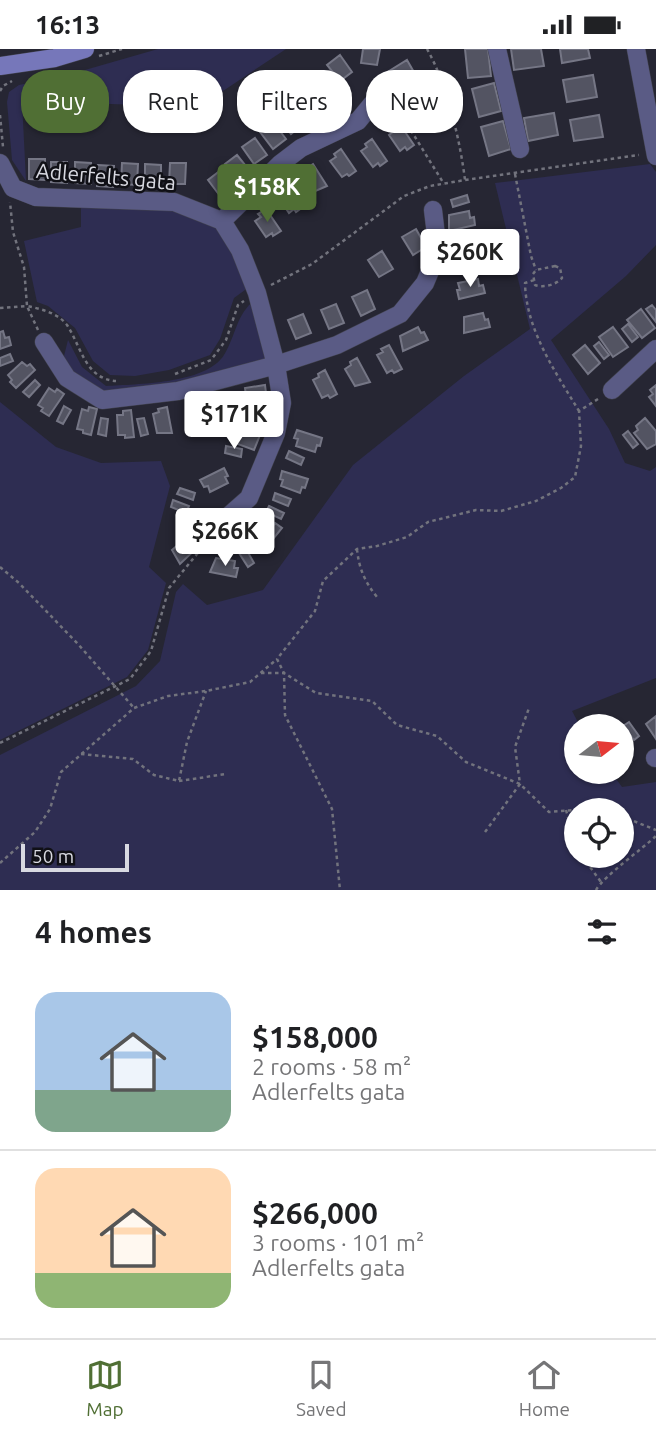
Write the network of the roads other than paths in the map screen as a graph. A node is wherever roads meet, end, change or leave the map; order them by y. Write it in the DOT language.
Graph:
graph roads {
  1 [pos="85,49"];
  2 [pos="498,49"];
  3 [pos="636,49"];
  4 [pos="0,66"];
  5 [pos="649,84"];
  6 [pos="366,111"];
  7 [pos="520,149"];
  8 [pos="655,155"];
  9 [pos="0,163"];
  10 [pos="433,210"];
  11 [pos="222,221"];
  12 [pos="44,342"];
  13 [pos="656,349"];
  14 [pos="276,365"];
  15 [pos="612,390"];
  16 [pos="224,520"];
  1 -- 4 [label="street"];
  2 -- 7 [label="street"];
  3 -- 5 [label="street"];
  5 -- 8 [label="street"];
  6 -- 11 [label="street"];
  9 -- 11 [label="street, Adlerfelts gata"];
  10 -- 14 [label="street"];
  11 -- 14 [label="street"];
  12 -- 14 [label="street"];
  13 -- 15 [label="street"];
  14 -- 16 [label="street"];
}
